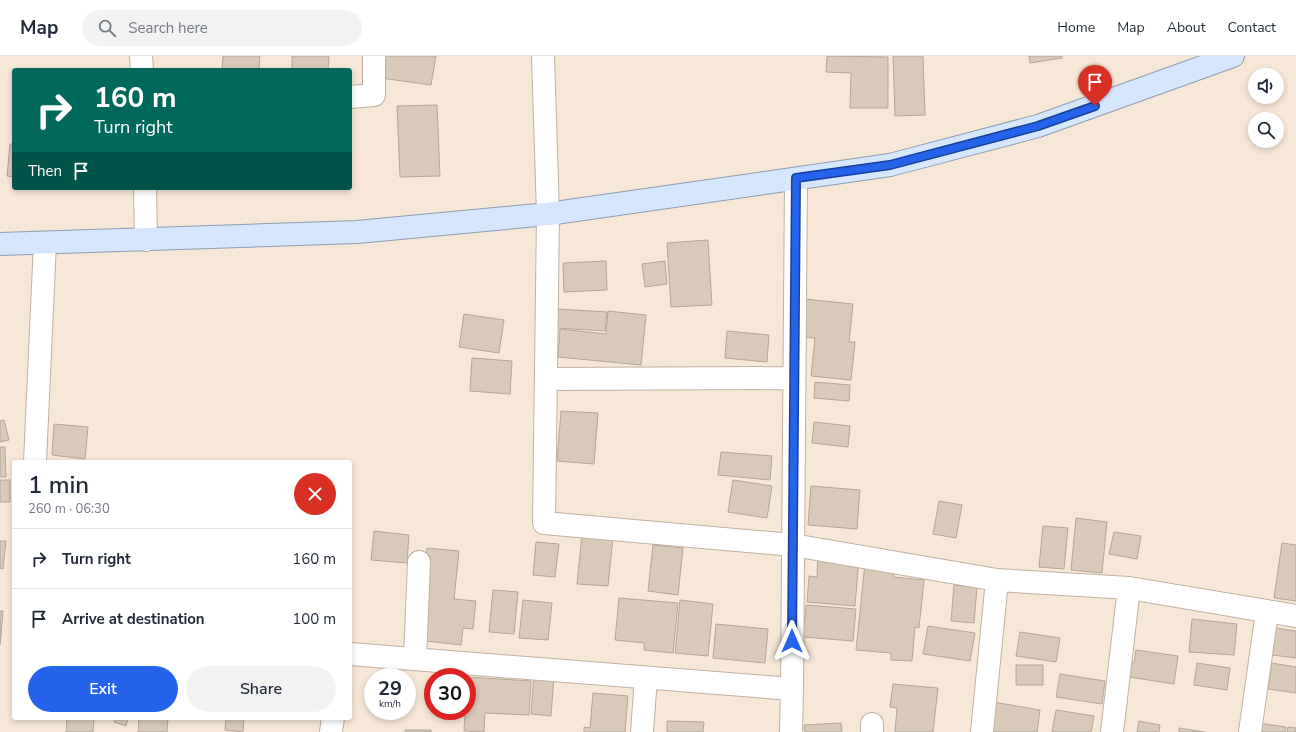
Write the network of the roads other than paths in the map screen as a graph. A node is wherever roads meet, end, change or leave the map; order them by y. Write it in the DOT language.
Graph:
graph roads {
  1 [pos="141,56"];
  2 [pos="374,56"];
  3 [pos="543,56"];
  4 [pos="1226,57"];
  5 [pos="142,68"];
  6 [pos="352,97"];
  7 [pos="796,178"];
  8 [pos="145,190"];
  9 [pos="548,214"];
  10 [pos="146,240"];
  11 [pos="45,243"];
  12 [pos="0,244"];
  13 [pos="794,378"];
  14 [pos="546,379"];
  15 [pos="35,460"];
  16 [pos="793,546"];
  17 [pos="419,562"];
  18 [pos="997,580"];
  19 [pos="1129,588"];
  20 [pos="1267,612"];
  21 [pos="1296,616"];
  22 [pos="352,654"];
  23 [pos="415,659"];
  24 [pos="646,678"];
  25 [pos="792,689"];
  26 [pos="333,720"];
  27 [pos="331,732"];
  28 [pos="642,732"];
  29 [pos="791,732"];
  30 [pos="982,732"];
  31 [pos="1112,732"];
  32 [pos="1250,732"];
  1 -- 5 [label="street"];
  2 -- 6 [label="street"];
  3 -- 9 [label="street"];
  4 -- 7 [label="main road"];
  7 -- 9 [label="main road"];
  7 -- 13 [label="street"];
  8 -- 10 [label="street"];
  9 -- 10 [label="main road"];
  9 -- 14 [label="street"];
  10 -- 11 [label="main road"];
  11 -- 12 [label="main road"];
  11 -- 15 [label="street"];
  13 -- 14 [label="street"];
  13 -- 16 [label="street"];
  14 -- 16 [label="street"];
  16 -- 18 [label="street"];
  16 -- 25 [label="street"];
  17 -- 23 [label="street"];
  18 -- 19 [label="street"];
  18 -- 30 [label="street"];
  19 -- 20 [label="street"];
  19 -- 31 [label="street"];
  20 -- 21 [label="street"];
  20 -- 32 [label="street"];
  22 -- 23 [label="street"];
  23 -- 24 [label="street"];
  24 -- 25 [label="street"];
  24 -- 28 [label="street"];
  25 -- 29 [label="street"];
  26 -- 27 [label="street"];
}
